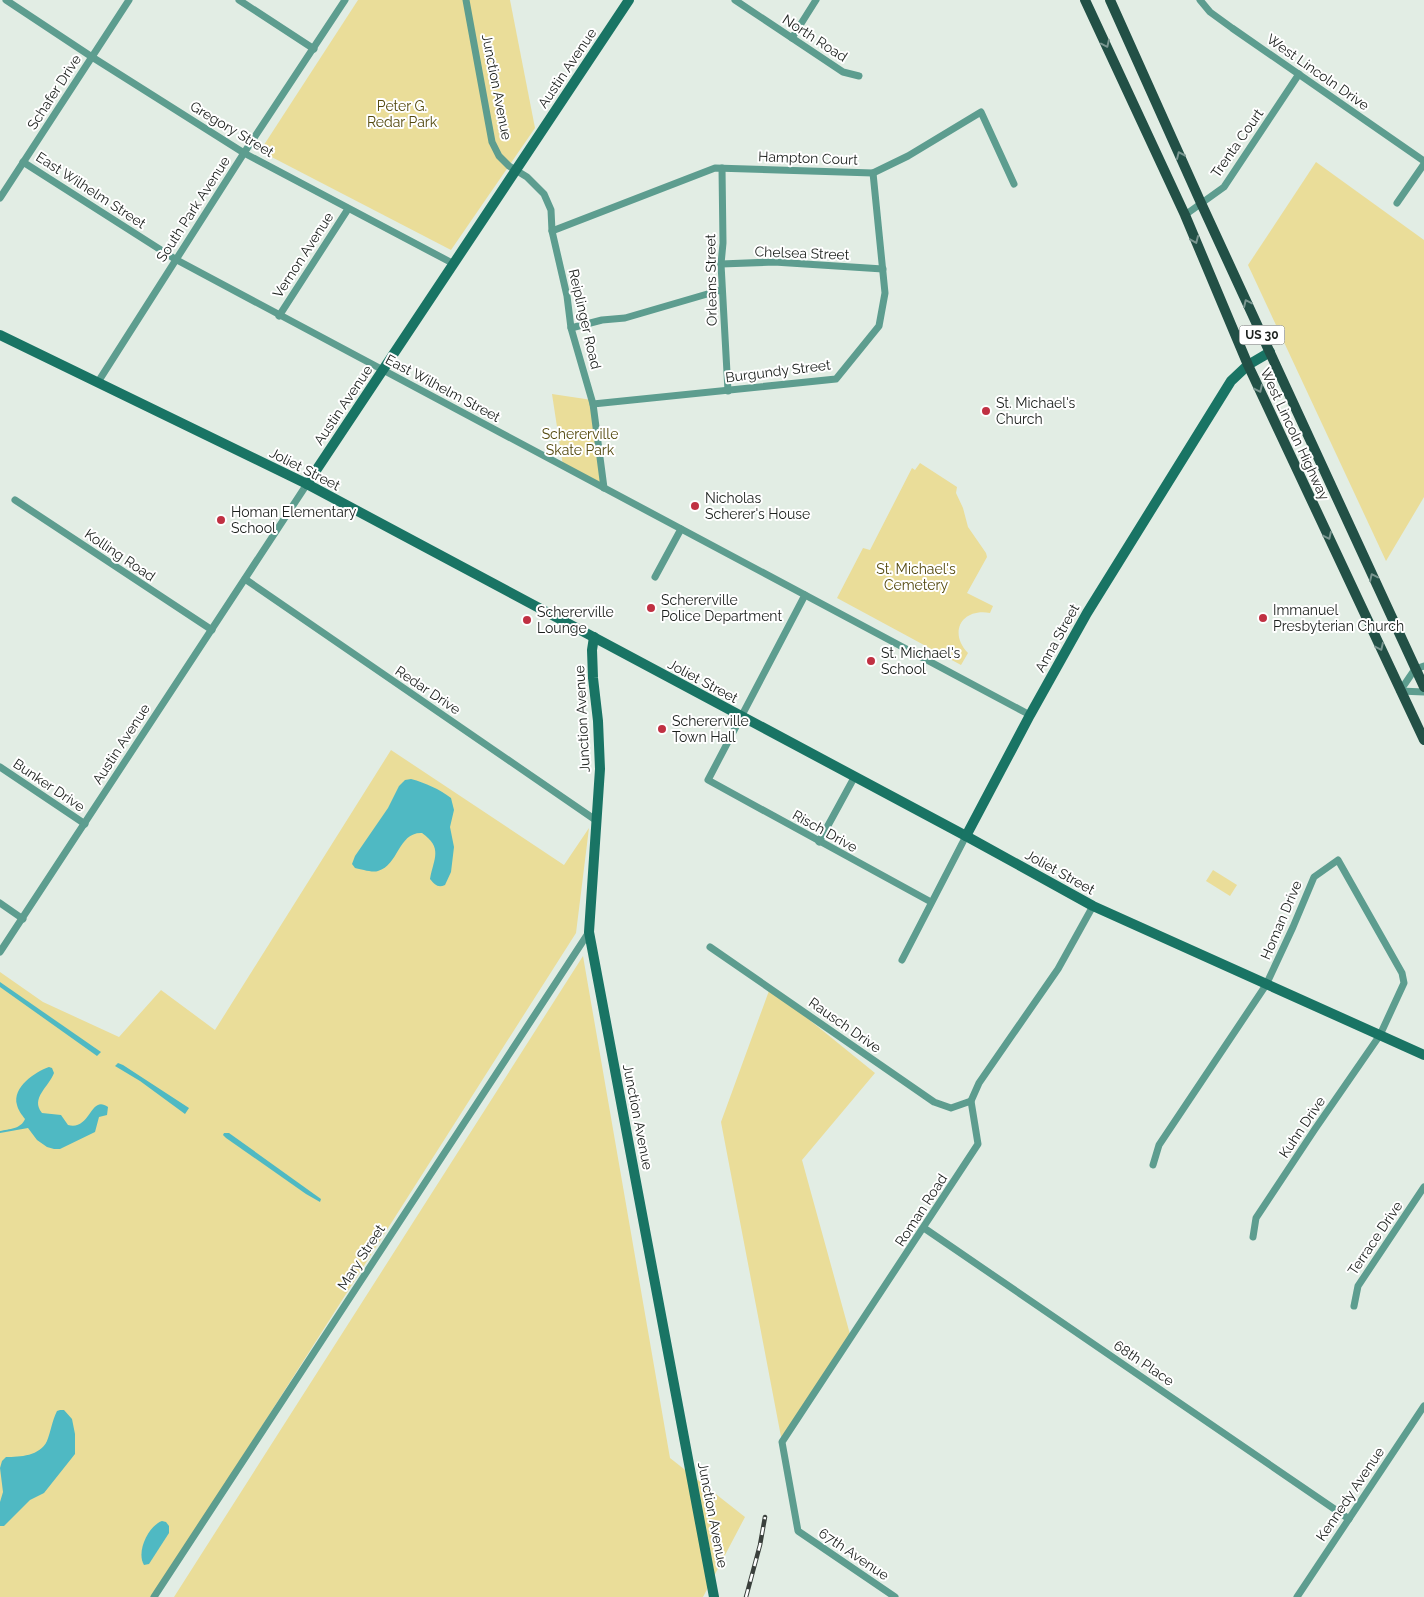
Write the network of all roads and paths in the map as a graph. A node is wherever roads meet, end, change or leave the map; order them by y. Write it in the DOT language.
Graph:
graph roads {
  1 [pos="6,0"];
  2 [pos="129,0"];
  3 [pos="238,0"];
  4 [pos="345,0"];
  5 [pos="466,0"];
  6 [pos="629,0"];
  7 [pos="735,0"];
  8 [pos="816,0"];
  9 [pos="1085,0"];
  10 [pos="1110,0"];
  11 [pos="1200,0"];
  12 [pos="792,38"];
  13 [pos="314,49"];
  14 [pos="92,57"];
  15 [pos="1299,74"];
  16 [pos="859,76"];
  17 [pos="244,153"];
  18 [pos="24,162"];
  19 [pos="1424,162"];
  20 [pos="722,168"];
  21 [pos="516,170"];
  22 [pos="873,173"];
  23 [pos="1014,184"];
  24 [pos="0,198"];
  25 [pos="1201,203"];
  26 [pos="1397,204"];
  27 [pos="348,209"];
  28 [pos="1184,215"];
  29 [pos="552,231"];
  30 [pos="175,259"];
  31 [pos="454,264"];
  32 [pos="720,264"];
  33 [pos="882,269"];
  34 [pos="721,290"];
  35 [pos="279,316"];
  36 [pos="571,328"];
  37 [pos="0,335"];
  38 [pos="1270,352"];
  39 [pos="1248,365"];
  40 [pos="383,370"];
  41 [pos="98,382"];
  42 [pos="728,390"];
  43 [pos="593,404"];
  44 [pos="307,484"];
  45 [pos="604,488"];
  46 [pos="15,500"];
  47 [pos="681,529"];
  48 [pos="655,577"];
  49 [pos="245,579"];
  50 [pos="805,596"];
  51 [pos="212,630"];
  52 [pos="594,637"];
  53 [pos="1420,668"];
  54 [pos="1424,687"];
  55 [pos="1400,691"];
  56 [pos="1424,692"];
  57 [pos="1030,716"];
  58 [pos="741,717"];
  59 [pos="1424,740"];
  60 [pos="0,767"];
  61 [pos="855,776"];
  62 [pos="597,821"];
  63 [pos="84,824"];
  64 [pos="966,836"];
  65 [pos="819,842"];
  66 [pos="931,902"];
  67 [pos="0,903"];
  68 [pos="1093,906"];
  69 [pos="23,918"];
  70 [pos="589,932"];
  71 [pos="710,947"];
  72 [pos="0,952"];
  73 [pos="902,960"];
  74 [pos="1266,985"];
  75 [pos="1380,1035"];
  76 [pos="1424,1055"];
  77 [pos="971,1101"];
  78 [pos="1153,1165"];
  79 [pos="1424,1187"];
  80 [pos="924,1228"];
  81 [pos="1253,1237"];
  82 [pos="1354,1306"];
  83 [pos="1424,1406"];
  84 [pos="1349,1519"];
  85 [pos="798,1531"];
  86 [pos="154,1597"];
  87 [pos="714,1597"];
  88 [pos="895,1597"];
  89 [pos="1297,1597"];
  1 -- 14 [label="street, Gregory Street"];
  2 -- 14 [label="street, Schafer Drive"];
  3 -- 13 [label="street"];
  4 -- 13 [label="street, South Park Avenue"];
  5 -- 21 [label="street, Junction Avenue"];
  6 -- 21 [label="street, Austin Avenue"];
  7 -- 12 [label="street, North Road"];
  8 -- 12 [label="street"];
  9 -- 28 [label="main road, West Lincoln Highway / US 30, one-way"];
  25 -- 10 [label="main road, West Lincoln Highway / US 30, one-way"];
  11 -- 15 [label="street, West Lincoln Drive"];
  12 -- 16 [label="street, North Road"];
  13 -- 17 [label="street, South Park Avenue"];
  14 -- 17 [label="street, Gregory Street"];
  14 -- 18 [label="street, Schafer Drive"];
  15 -- 19 [label="street, West Lincoln Drive"];
  15 -- 25 [label="street, Trenta Court"];
  17 -- 27 [label="street, Gregory Street"];
  17 -- 30 [label="street, South Park Avenue"];
  18 -- 24 [label="street, Schafer Drive"];
  18 -- 30 [label="street, East Wilhelm Street"];
  19 -- 26 [label="street"];
  20 -- 22 [label="street, Hampton Court"];
  20 -- 29 [label="street, Hampton Court"];
  20 -- 32 [label="street, Orleans Street"];
  21 -- 29 [label="street, Reiplinger Road"];
  21 -- 31 [label="street, Austin Avenue"];
  22 -- 23 [label="street, Hampton Court"];
  22 -- 33 [label="street, Burgundy Street"];
  25 -- 28 [label="street, Trenta Court"];
  38 -- 25 [label="main road, West Lincoln Highway / US 30, one-way"];
  27 -- 31 [label="street, Gregory Street"];
  27 -- 35 [label="street, Vernon Avenue"];
  28 -- 39 [label="main road, West Lincoln Highway / US 30, one-way"];
  29 -- 36 [label="street, Reiplinger Road"];
  30 -- 35 [label="street, East Wilhelm Street"];
  30 -- 41 [label="street, South Park Avenue"];
  31 -- 40 [label="street, Austin Avenue"];
  32 -- 33 [label="street, Chelsea Street"];
  32 -- 34 [label="street, Orleans Street"];
  33 -- 42 [label="street, Burgundy Street"];
  34 -- 36 [label="street"];
  34 -- 42 [label="street, Orleans Street"];
  35 -- 40 [label="street, East Wilhelm Street"];
  36 -- 43 [label="street, Reiplinger Road"];
  37 -- 41 [label="street, Joliet Street"];
  38 -- 39 [label="street, Anna Street"];
  53 -- 38 [label="main road, West Lincoln Highway / US 30, one-way"];
  39 -- 55 [label="main road, West Lincoln Highway / US 30, one-way"];
  39 -- 57 [label="street, Anna Street"];
  40 -- 44 [label="street, Austin Avenue"];
  40 -- 45 [label="street, East Wilhelm Street"];
  41 -- 44 [label="street, Joliet Street"];
  42 -- 43 [label="street, Burgundy Street"];
  43 -- 45 [label="street, Reiplinger Road"];
  44 -- 49 [label="street, Austin Avenue"];
  44 -- 52 [label="street, Joliet Street"];
  45 -- 47 [label="street, East Wilhelm Street"];
  46 -- 51 [label="street, Kolling Road"];
  47 -- 48 [label="street"];
  47 -- 50 [label="street, East Wilhelm Street"];
  49 -- 51 [label="street, Austin Avenue"];
  49 -- 62 [label="street, Redar Drive"];
  50 -- 57 [label="street, East Wilhelm Street"];
  50 -- 58 [label="street"];
  51 -- 63 [label="street, Austin Avenue"];
  52 -- 58 [label="street, Joliet Street"];
  52 -- 62 [label="street, Junction Avenue"];
  53 -- 54 [label="main road, West Lincoln Highway / US 30"];
  53 -- 55 [label="street"];
  55 -- 56 [label="street"];
  55 -- 59 [label="main road, West Lincoln Highway / US 30"];
  57 -- 64 [label="street, Anna Street"];
  58 -- 61 [label="street, Joliet Street"];
  58 -- 65 [label="street, Risch Drive"];
  60 -- 63 [label="street, Bunker Drive"];
  61 -- 64 [label="street, Joliet Street"];
  61 -- 65 [label="street"];
  62 -- 70 [label="street, Junction Avenue"];
  63 -- 69 [label="street, Austin Avenue"];
  64 -- 66 [label="street, Anna Street"];
  64 -- 68 [label="street, Joliet Street"];
  65 -- 66 [label="street, Risch Drive"];
  66 -- 73 [label="street, Anna Street"];
  67 -- 69 [label="street"];
  68 -- 74 [label="street, Joliet Street"];
  68 -- 77 [label="street"];
  69 -- 72 [label="street, Austin Avenue"];
  70 -- 86 [label="street, Mary Street"];
  70 -- 87 [label="street, Junction Avenue"];
  71 -- 77 [label="street, Rausch Drive"];
  74 -- 75 [label="street, Joliet Street"];
  74 -- 75 [label="street, Homan Drive"];
  74 -- 78 [label="street, Homan Drive"];
  75 -- 76 [label="street, Joliet Street"];
  75 -- 81 [label="street, Kuhn Drive"];
  77 -- 80 [label="street, Roman Road"];
  79 -- 82 [label="street, Terrace Drive"];
  80 -- 84 [label="street, 68th Place"];
  80 -- 85 [label="street, Roman Road"];
  83 -- 84 [label="street, Kennedy Avenue"];
  84 -- 89 [label="street, Kennedy Avenue"];
  85 -- 88 [label="street, 67th Avenue"];
}
